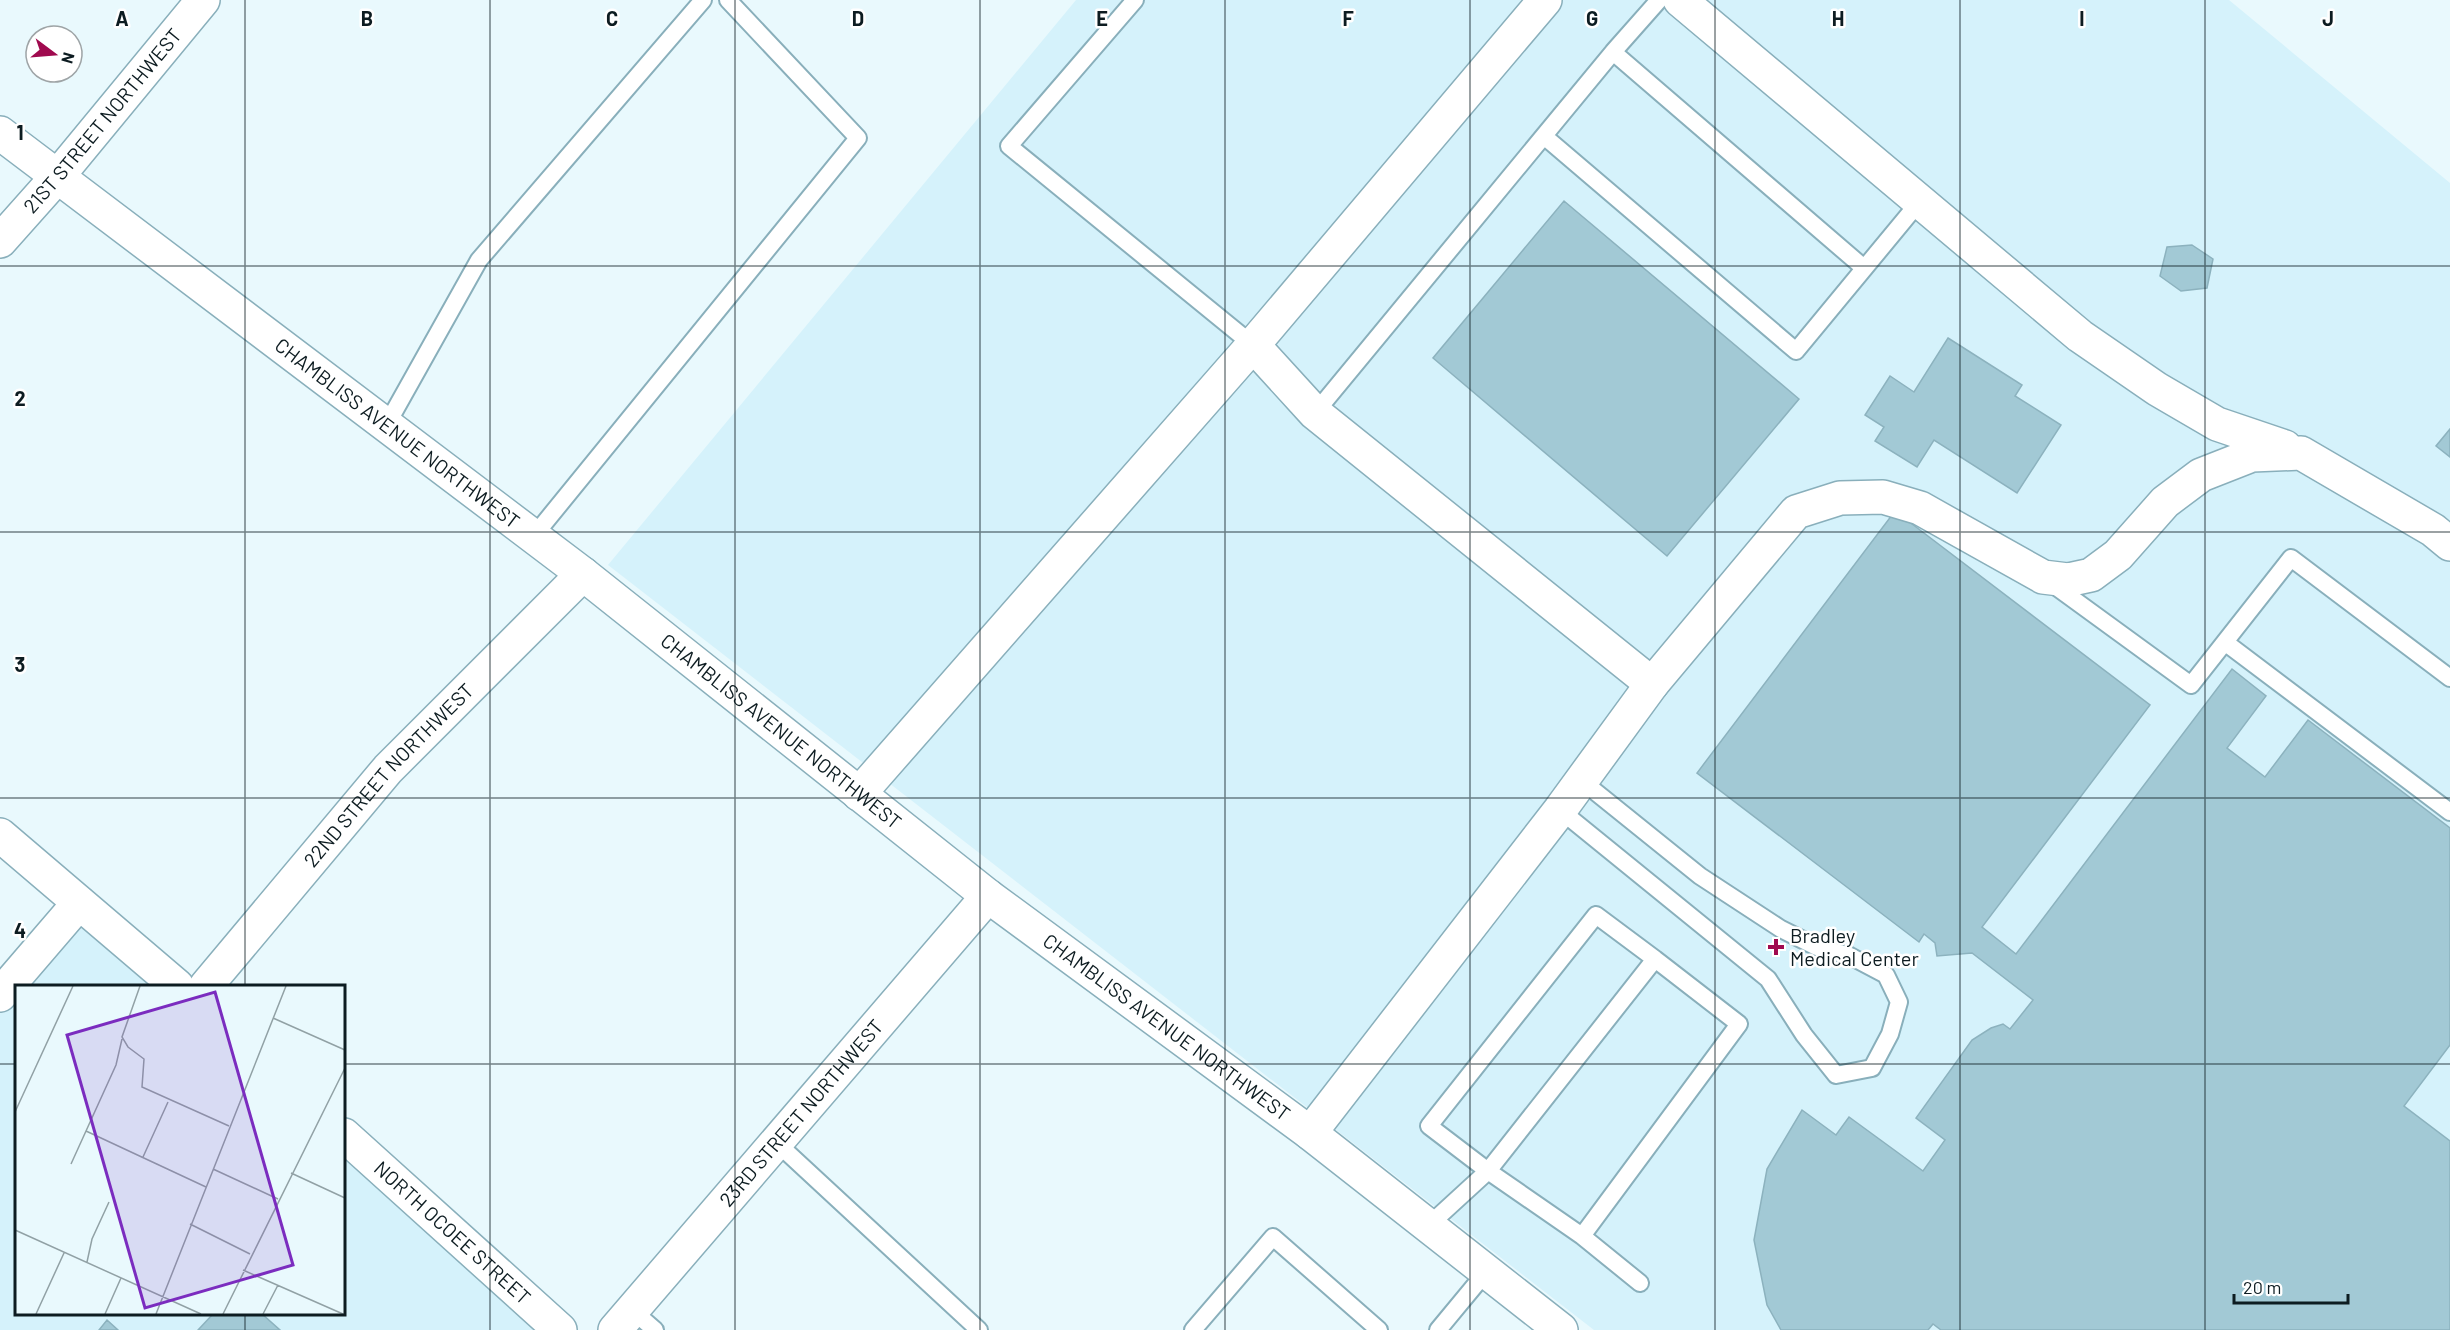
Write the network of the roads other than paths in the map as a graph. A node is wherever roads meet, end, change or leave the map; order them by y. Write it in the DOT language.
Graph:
graph roads {
  1 [pos="203,0"];
  2 [pos="703,0"];
  3 [pos="728,0"];
  4 [pos="1135,0"];
  5 [pos="1545,0"];
  6 [pos="1659,0"];
  7 [pos="1680,0"];
  8 [pos="1613,52"];
  9 [pos="0,133"];
  10 [pos="1545,137"];
  11 [pos="57,177"];
  12 [pos="1920,201"];
  13 [pos="0,241"];
  14 [pos="1864,268"];
  15 [pos="1253,345"];
  16 [pos="1315,413"];
  17 [pos="386,426"];
  18 [pos="2301,453"];
  19 [pos="534,537"];
  20 [pos="2450,544"];
  21 [pos="583,574"];
  22 [pos="2043,577"];
  23 [pos="2226,643"];
  24 [pos="2450,678"];
  25 [pos="1652,684"];
  26 [pos="1582,781"];
  27 [pos="859,794"];
  28 [pos="1560,810"];
  29 [pos="2450,812"];
  30 [pos="0,835"];
  31 [pos="988,896"];
  32 [pos="80,903"];
  33 [pos="1656,959"];
  34 [pos="175,985"];
  35 [pos="208,985"];
  36 [pos="0,995"];
  37 [pos="1310,1132"];
  38 [pos="345,1136"];
  39 [pos="777,1143"];
  40 [pos="1488,1171"];
  41 [pos="1428,1226"];
  42 [pos="1582,1236"];
  43 [pos="1486,1272"];
  44 [pos="1640,1283"];
  45 [pos="634,1323"];
  46 [pos="560,1330"];
  47 [pos="978,1330"];
  48 [pos="1193,1330"];
  49 [pos="1378,1330"];
  50 [pos="1438,1330"];
  51 [pos="1561,1330"];
  1 -- 11 [label="street, 21ST STREET NORTHWEST"];
  2 -- 17 [label="lane"];
  3 -- 19 [label="lane"];
  4 -- 15 [label="lane"];
  5 -- 15 [label="street"];
  6 -- 8 [label="lane"];
  7 -- 12 [label="street"];
  8 -- 10 [label="lane"];
  8 -- 14 [label="lane"];
  9 -- 11 [label="street, CHAMBLISS AVENUE NORTHWEST"];
  10 -- 14 [label="lane"];
  10 -- 16 [label="lane"];
  11 -- 13 [label="street, 21ST STREET NORTHWEST"];
  11 -- 17 [label="street, CHAMBLISS AVENUE NORTHWEST"];
  12 -- 14 [label="lane"];
  12 -- 18 [label="street"];
  15 -- 16 [label="street"];
  15 -- 27 [label="street"];
  16 -- 25 [label="street"];
  17 -- 19 [label="street, CHAMBLISS AVENUE NORTHWEST"];
  18 -- 20 [label="street"];
  18 -- 22 [label="street"];
  19 -- 21 [label="street, CHAMBLISS AVENUE NORTHWEST"];
  21 -- 27 [label="street, CHAMBLISS AVENUE NORTHWEST"];
  21 -- 35 [label="street, 22ND STREET NORTHWEST"];
  22 -- 23 [label="lane"];
  22 -- 25 [label="street"];
  23 -- 24 [label="lane"];
  23 -- 29 [label="lane"];
  25 -- 26 [label="street"];
  26 -- 28 [label="street"];
  26 -- 28 [label="lane"];
  27 -- 31 [label="street, CHAMBLISS AVENUE NORTHWEST"];
  28 -- 37 [label="street"];
  30 -- 32 [label="street"];
  31 -- 37 [label="street, CHAMBLISS AVENUE NORTHWEST"];
  31 -- 39 [label="street, 23RD STREET NORTHWEST"];
  32 -- 34 [label="street"];
  32 -- 36 [label="street"];
  33 -- 40 [label="lane"];
  33 -- 40 [label="lane"];
  33 -- 42 [label="lane"];
  37 -- 41 [label="street, CHAMBLISS AVENUE NORTHWEST"];
  38 -- 46 [label="street, NORTH OCOEE STREET"];
  39 -- 45 [label="street, 23RD STREET NORTHWEST"];
  39 -- 47 [label="lane"];
  40 -- 41 [label="lane"];
  40 -- 42 [label="lane"];
  41 -- 43 [label="street, CHAMBLISS AVENUE NORTHWEST"];
  42 -- 44 [label="lane"];
  43 -- 50 [label="lane"];
  43 -- 51 [label="street, CHAMBLISS AVENUE NORTHWEST"];
  48 -- 49 [label="lane"];
}
